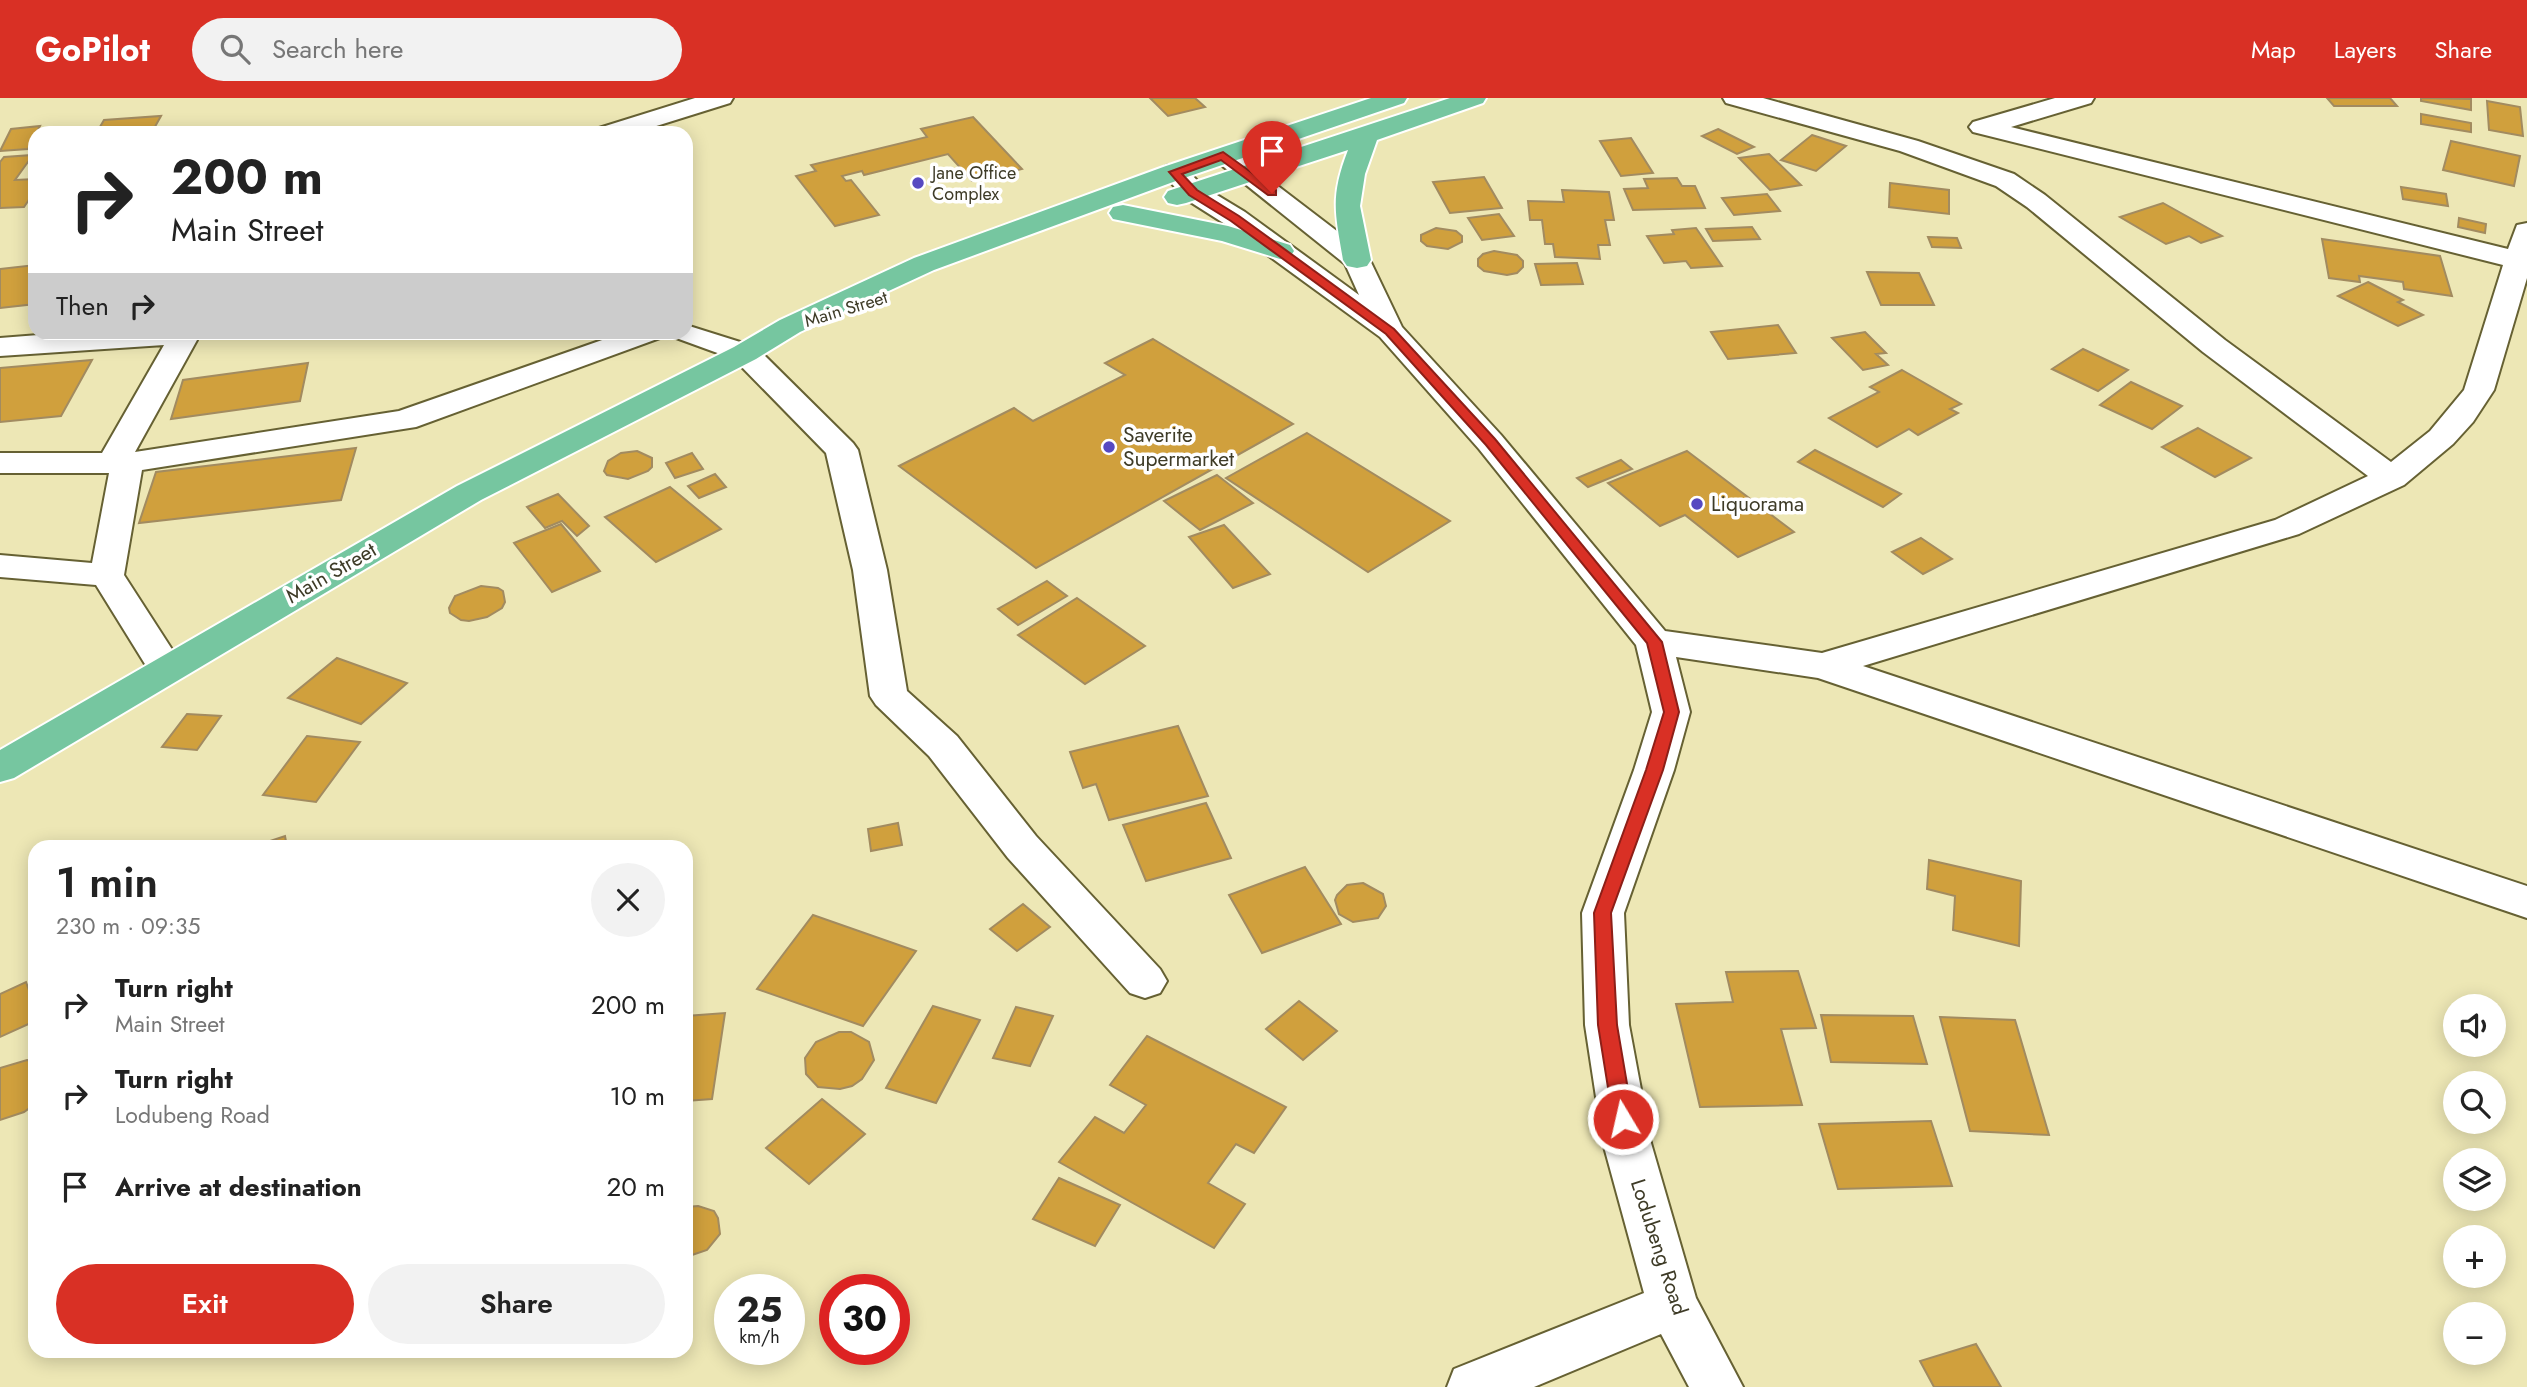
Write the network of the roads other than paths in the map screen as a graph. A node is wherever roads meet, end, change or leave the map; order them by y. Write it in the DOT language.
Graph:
graph roads {
  1 [pos="721,98"];
  2 [pos="1395,98"];
  3 [pos="1474,98"];
  4 [pos="1735,98"];
  5 [pos="2082,98"];
  6 [pos="631,126"];
  7 [pos="1962,132"];
  8 [pos="1367,133"];
  9 [pos="1909,146"];
  10 [pos="1223,156"];
  11 [pos="1251,176"];
  12 [pos="1184,182"];
  13 [pos="1123,213"];
  14 [pos="2523,246"];
  15 [pos="1280,251"];
  16 [pos="1357,260"];
  17 [pos="790,326"];
  18 [pos="1390,331"];
  19 [pos="693,336"];
  20 [pos="97,340"];
  21 [pos="182,340"];
  22 [pos="632,340"];
  23 [pos="0,347"];
  24 [pos="745,353"];
  25 [pos="0,463"];
  26 [pos="127,463"];
  27 [pos="2392,478"];
  28 [pos="0,566"];
  29 [pos="107,575"];
  30 [pos="1654,642"];
  31 [pos="1822,666"];
  32 [pos="166,668"];
  33 [pos="0,768"];
  34 [pos="2527,902"];
  35 [pos="1145,981"];
  36 [pos="1673,1305"];
  37 [pos="1473,1387"];
  38 [pos="1717,1387"];
  1 -- 6 [label="street"];
  2 -- 10 [label="highway, Main Street"];
  3 -- 8 [label="highway, Main Street"];
  4 -- 9 [label="street"];
  5 -- 7 [label="street"];
  7 -- 9 [label="street"];
  7 -- 14 [label="street"];
  8 -- 11 [label="highway, Main Street"];
  8 -- 16 [label="highway"];
  9 -- 27 [label="street"];
  10 -- 11 [label="street, Lodubeng Road"];
  10 -- 12 [label="highway, Main Street"];
  11 -- 12 [label="highway, Main Street"];
  11 -- 16 [label="street, Lodubeng Road"];
  12 -- 13 [label="highway, Main Street"];
  12 -- 15 [label="street, Lodubeng Road"];
  12 -- 17 [label="highway, Main Street"];
  13 -- 15 [label="highway"];
  13 -- 17 [label="highway, Main Street"];
  14 -- 27 [label="street"];
  15 -- 18 [label="street, Lodubeng Road"];
  16 -- 18 [label="street, Lodubeng Road"];
  17 -- 24 [label="highway, Main Street"];
  18 -- 30 [label="street, Lodubeng Road"];
  19 -- 24 [label="street"];
  20 -- 23 [label="street"];
  21 -- 26 [label="street"];
  22 -- 26 [label="street"];
  24 -- 32 [label="highway, Main Street"];
  24 -- 35 [label="street"];
  25 -- 26 [label="street"];
  26 -- 29 [label="street"];
  27 -- 31 [label="street"];
  28 -- 29 [label="street"];
  29 -- 32 [label="street"];
  30 -- 31 [label="street"];
  30 -- 36 [label="street, Lodubeng Road"];
  31 -- 34 [label="street"];
  32 -- 33 [label="highway, Main Street"];
  36 -- 37 [label="street"];
  36 -- 38 [label="street, Lodubeng Road"];
}
